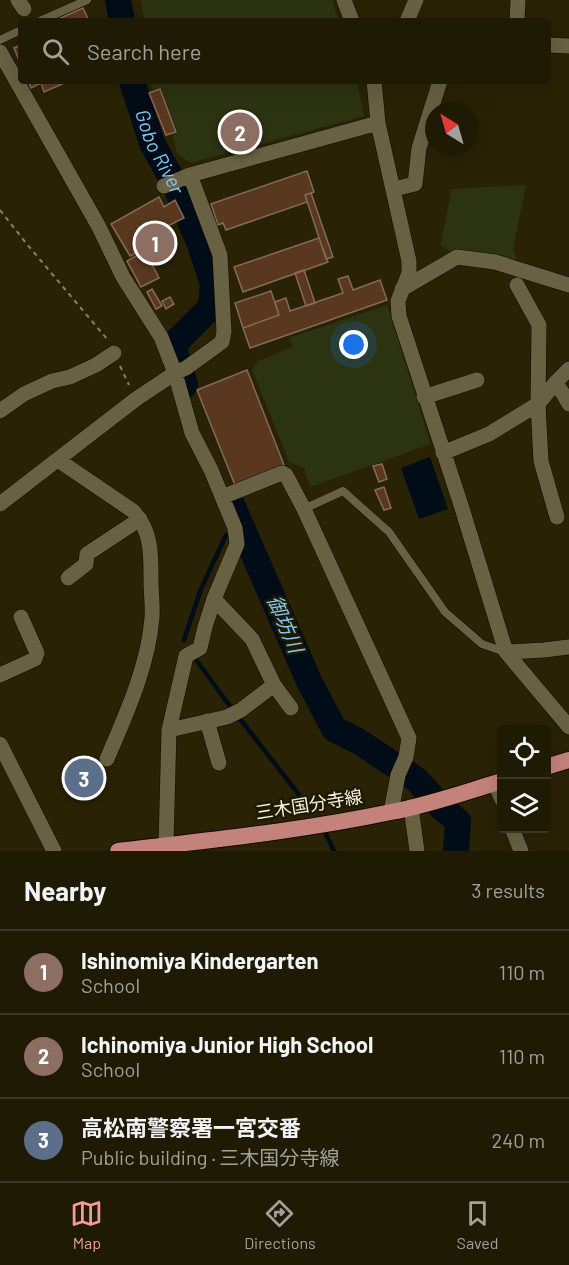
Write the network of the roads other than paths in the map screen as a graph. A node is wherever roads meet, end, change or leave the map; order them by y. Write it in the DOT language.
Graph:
graph roads {
  1 [pos="87,0"];
  2 [pos="344,0"];
  3 [pos="518,0"];
  4 [pos="47,18"];
  5 [pos="351,18"];
  6 [pos="517,18"];
  7 [pos="18,32"];
  8 [pos="1,43"];
  9 [pos="551,45"];
  10 [pos="569,46"];
  11 [pos="18,75"];
  12 [pos="23,84"];
  13 [pos="374,84"];
  14 [pos="439,84"];
  15 [pos="378,123"];
  16 [pos="186,177"];
  17 [pos="164,186"];
  18 [pos="394,189"];
  19 [pos="517,285"];
  20 [pos="569,285"];
  21 [pos="402,290"];
  22 [pos="114,352"];
  23 [pos="569,369"];
  24 [pos="179,371"];
  25 [pos="477,380"];
  26 [pos="556,382"];
  27 [pos="424,397"];
  28 [pos="538,404"];
  29 [pos="569,404"];
  30 [pos="0,411"];
  31 [pos="443,453"];
  32 [pos="58,460"];
  33 [pos="226,495"];
  34 [pos="0,504"];
  35 [pos="304,509"];
  36 [pos="556,517"];
  37 [pos="140,519"];
  38 [pos="68,578"];
  39 [pos="214,599"];
  40 [pos="21,617"];
  41 [pos="569,647"];
  42 [pos="506,652"];
  43 [pos="0,675"];
  44 [pos="274,684"];
  45 [pos="291,708"];
  46 [pos="207,722"];
  47 [pos="569,727"];
  48 [pos="169,730"];
  49 [pos="0,744"];
  50 [pos="107,759"];
  51 [pos="569,760"];
  52 [pos="219,763"];
  53 [pos="551,765"];
  54 [pos="497,782"];
  55 [pos="418,806"];
  56 [pos="392,812"];
  57 [pos="514,833"];
  58 [pos="166,845"];
  59 [pos="54,851"];
  60 [pos="118,851"];
  61 [pos="417,851"];
  62 [pos="521,851"];
  1 -- 4 [label="lane"];
  2 -- 5 [label="street"];
  3 -- 6 [label="street"];
  7 -- 8 [label="lane"];
  8 -- 11 [label="street"];
  9 -- 10 [label="street"];
  12 -- 24 [label="street"];
  13 -- 15 [label="street"];
  14 -- 18 [label="street"];
  15 -- 16 [label="street"];
  15 -- 18 [label="street"];
  16 -- 17 [label="street"];
  16 -- 24 [label="street"];
  18 -- 21 [label="street"];
  19 -- 28 [label="street"];
  20 -- 21 [label="street"];
  21 -- 27 [label="street"];
  22 -- 30 [label="street"];
  23 -- 26 [label="street"];
  24 -- 32 [label="street"];
  24 -- 33 [label="street"];
  25 -- 27 [label="street"];
  26 -- 28 [label="street"];
  26 -- 29 [label="street"];
  27 -- 31 [label="street"];
  28 -- 31 [label="street"];
  28 -- 36 [label="street"];
  31 -- 42 [label="street"];
  32 -- 34 [label="street"];
  32 -- 37 [label="street"];
  33 -- 35 [label="street"];
  33 -- 39 [label="street"];
  35 -- 42 [label="lane"];
  35 -- 56 [label="street"];
  37 -- 38 [label="street"];
  37 -- 50 [label="street"];
  39 -- 44 [label="street"];
  39 -- 48 [label="street"];
  40 -- 43 [label="street"];
  41 -- 42 [label="street"];
  42 -- 47 [label="street"];
  44 -- 45 [label="street"];
  44 -- 46 [label="street"];
  46 -- 48 [label="street"];
  46 -- 52 [label="street"];
  48 -- 58 [label="street"];
  49 -- 59 [label="street"];
  51 -- 53 [label="main road"];
  54 -- 55 [label="main road, 三木国分寺線"];
  55 -- 56 [label="main road, 三木国分寺線"];
  55 -- 61 [label="street"];
  56 -- 58 [label="main road, 三木国分寺線"];
  57 -- 62 [label="street"];
  58 -- 60 [label="main road, 三木国分寺線"];
}
